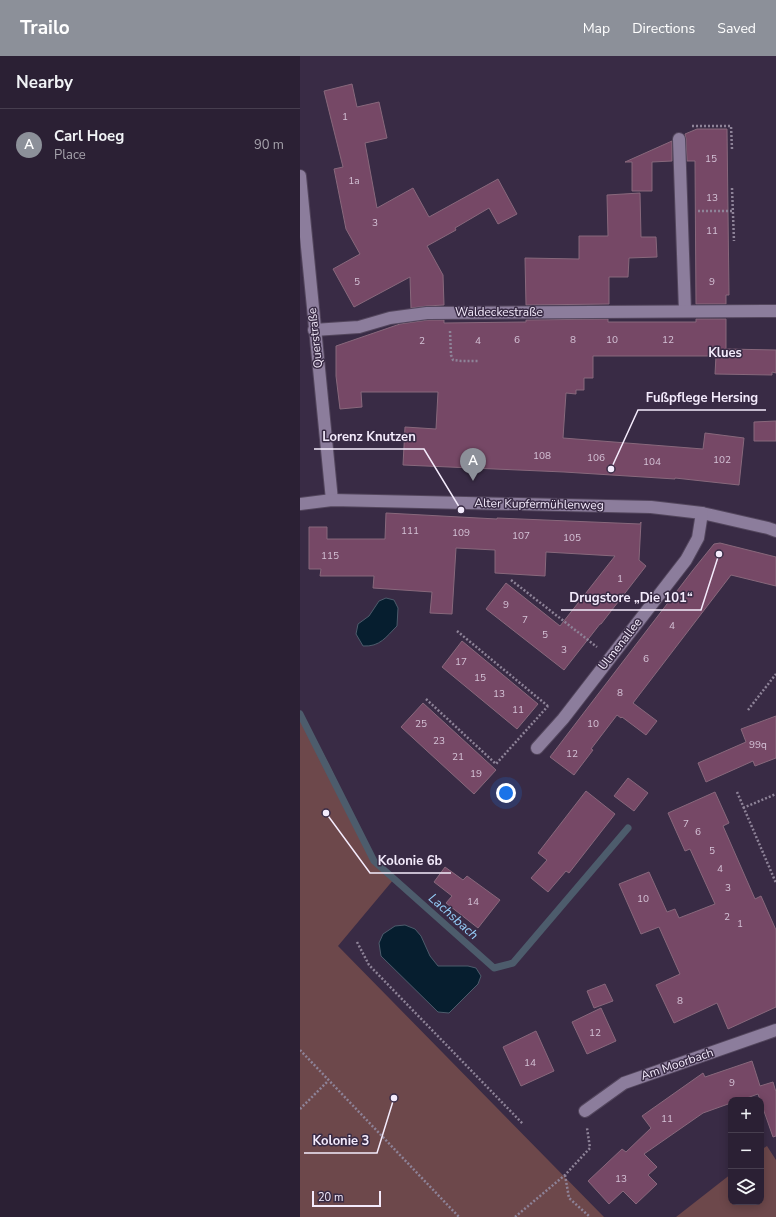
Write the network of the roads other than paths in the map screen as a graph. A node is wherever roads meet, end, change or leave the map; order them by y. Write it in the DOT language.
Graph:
graph roads {
  1 [pos="679,139"];
  2 [pos="300,176"];
  3 [pos="776,310"];
  4 [pos="686,311"];
  5 [pos="314,330"];
  6 [pos="332,500"];
  7 [pos="300,504"];
  8 [pos="702,513"];
  9 [pos="776,531"];
  10 [pos="537,748"];
  11 [pos="776,1030"];
  12 [pos="585,1111"];
  1 -- 4 [label="street"];
  2 -- 5 [label="street, Querstraße"];
  3 -- 4 [label="street, Waldeckestraße"];
  4 -- 5 [label="street, Waldeckestraße"];
  5 -- 6 [label="street, Querstraße"];
  6 -- 7 [label="street, Alter Kupfermühlenweg"];
  6 -- 8 [label="street, Alter Kupfermühlenweg"];
  8 -- 9 [label="street, Alter Kupfermühlenweg"];
  8 -- 10 [label="street, Ulmenallee"];
  11 -- 12 [label="street, Am Moorbach"];
}
